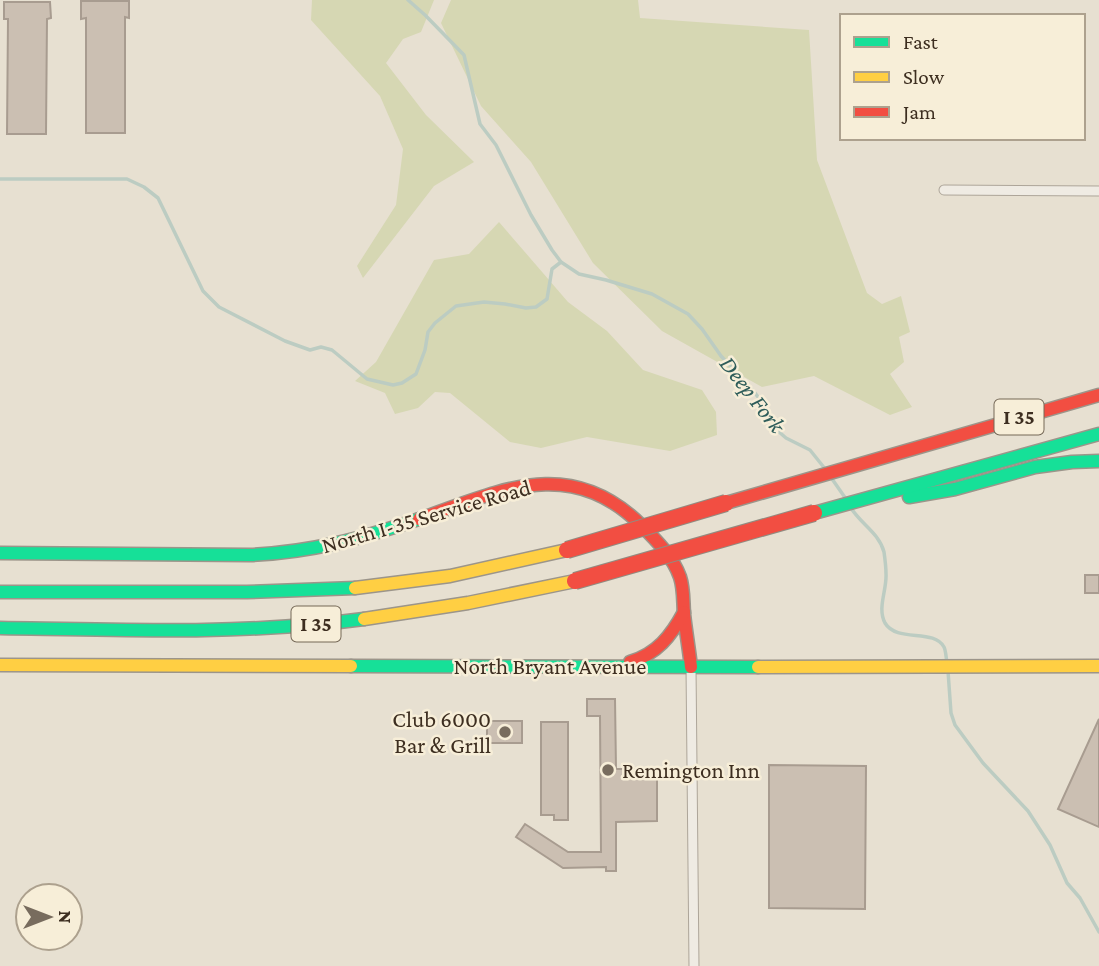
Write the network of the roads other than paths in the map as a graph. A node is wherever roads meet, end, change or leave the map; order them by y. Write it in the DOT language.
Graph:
graph roads {
  1 [pos="944,190"];
  2 [pos="1099,191"];
  3 [pos="1099,394"];
  4 [pos="1099,433"];
  5 [pos="1099,461"];
  6 [pos="953,482"];
  7 [pos="0,552"];
  8 [pos="0,592"];
  9 [pos="684,612"];
  10 [pos="0,628"];
  11 [pos="0,665"];
  12 [pos="605,666"];
  13 [pos="1099,666"];
  14 [pos="691,667"];
  15 [pos="694,966"];
  1 -- 2 [label="street"];
  3 -- 8 [label="main road, I 35, bridge"];
  4 -- 6 [label="main road, I 35"];
  5 -- 6 [label="main road"];
  6 -- 10 [label="main road, I 35, bridge"];
  7 -- 9 [label="main road, North I-35 Service Road"];
  9 -- 12 [label="main road"];
  9 -- 14 [label="main road, North I-35 Service Road"];
  11 -- 12 [label="main road, North Bryant Avenue"];
  12 -- 14 [label="main road, North Bryant Avenue"];
  13 -- 14 [label="main road, North Bryant Avenue"];
  14 -- 15 [label="street"];
}
